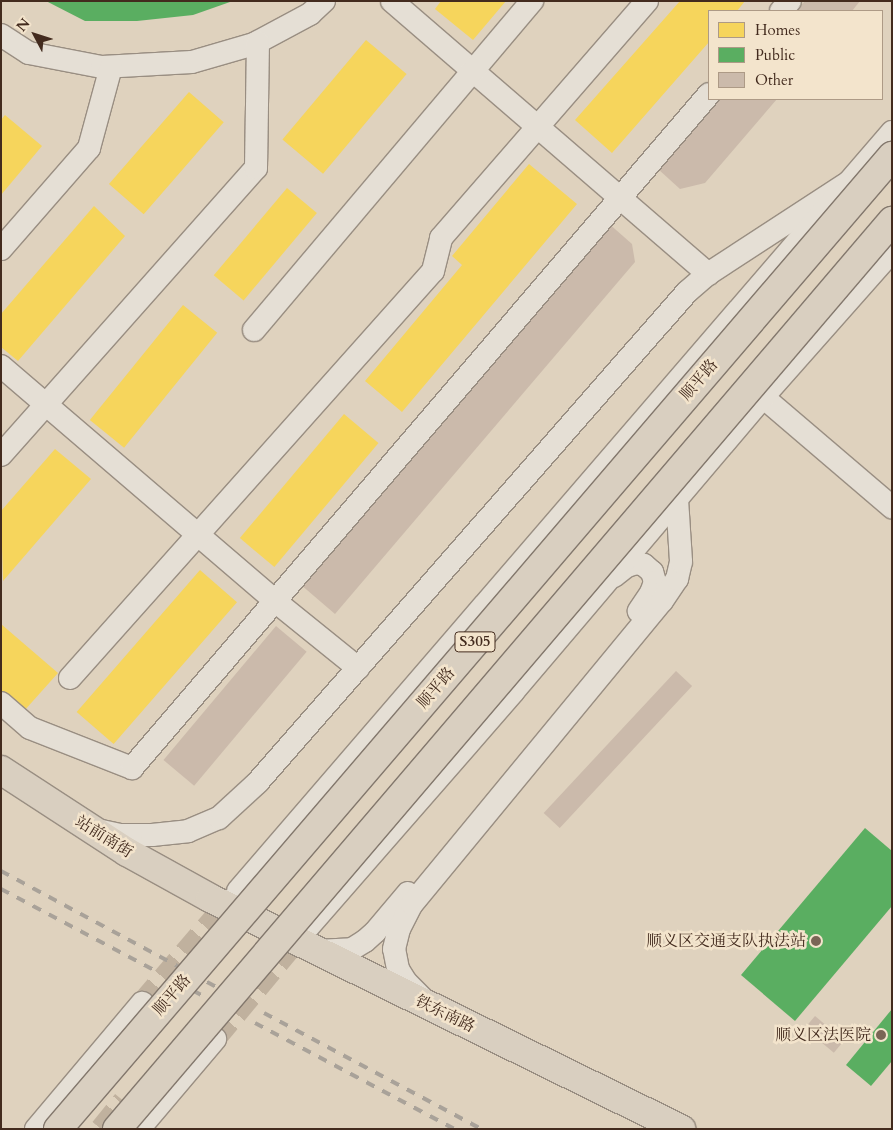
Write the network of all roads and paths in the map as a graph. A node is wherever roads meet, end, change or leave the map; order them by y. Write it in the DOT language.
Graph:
graph roads {
  1 [pos="324,1"];
  2 [pos="392,1"];
  3 [pos="532,1"];
  4 [pos="647,1"];
  5 [pos="1,35"];
  6 [pos="258,42"];
  7 [pos="111,67"];
  8 [pos="473,70"];
  9 [pos="708,95"];
  10 [pos="538,128"];
  11 [pos="892,132"];
  12 [pos="892,156"];
  13 [pos="849,182"];
  14 [pos="620,196"];
  15 [pos="892,221"];
  16 [pos="1,249"];
  17 [pos="892,251"];
  18 [pos="708,274"];
  19 [pos="254,330"];
  20 [pos="1,366"];
  21 [pos="763,397"];
  22 [pos="46,404"];
  23 [pos="1,454"];
  24 [pos="677,499"];
  25 [pos="892,507"];
  26 [pos="198,535"];
  27 [pos="608,581"];
  28 [pos="275,602"];
  29 [pos="358,668"];
  30 [pos="70,678"];
  31 [pos="1,703"];
  32 [pos="1,770"];
  33 [pos="91,829"];
  34 [pos="238,891"];
  35 [pos="210,898"];
  36 [pos="309,942"];
  37 [pos="142,1003"];
  38 [pos="433,1008"];
  39 [pos="215,1039"];
  40 [pos="36,1129"];
  41 [pos="58,1129"];
  42 [pos="117,1129"];
  43 [pos="138,1129"];
  44 [pos="681,1129"];
  1 -- 6 [label="street"];
  2 -- 8 [label="street"];
  3 -- 8 [label="street"];
  4 -- 10 [label="street"];
  5 -- 7 [label="street"];
  6 -- 7 [label="street"];
  6 -- 22 [label="street"];
  7 -- 16 [label="street"];
  8 -- 10 [label="street"];
  8 -- 19 [label="street"];
  9 -- 14 [label="street"];
  10 -- 14 [label="street"];
  10 -- 26 [label="street"];
  11 -- 13 [label="street"];
  12 -- 41 [label="main road, 顺平路 / S305, bridge"];
  13 -- 18 [label="street"];
  13 -- 34 [label="street"];
  14 -- 18 [label="street"];
  14 -- 28 [label="street"];
  15 -- 42 [label="main road, S305, bridge"];
  17 -- 21 [label="street"];
  18 -- 29 [label="street"];
  20 -- 22 [label="street"];
  21 -- 24 [label="street"];
  21 -- 25 [label="street"];
  22 -- 23 [label="street"];
  22 -- 26 [label="street"];
  24 -- 27 [label="street"];
  24 -- 38 [label="street"];
  26 -- 28 [label="street"];
  26 -- 30 [label="street"];
  27 -- 36 [label="street"];
  27 -- 36 [label="street"];
  28 -- 29 [label="street"];
  28 -- 31 [label="street"];
  29 -- 33 [label="street"];
  32 -- 33 [label="main road, 站前南街"];
  33 -- 35 [label="main road, 站前南街"];
  35 -- 36 [label="main road, 铁东南路"];
  36 -- 38 [label="main road, 铁东南路"];
  37 -- 40 [label="street"];
  38 -- 44 [label="main road, 铁东南路"];
  39 -- 43 [label="street"];
}
